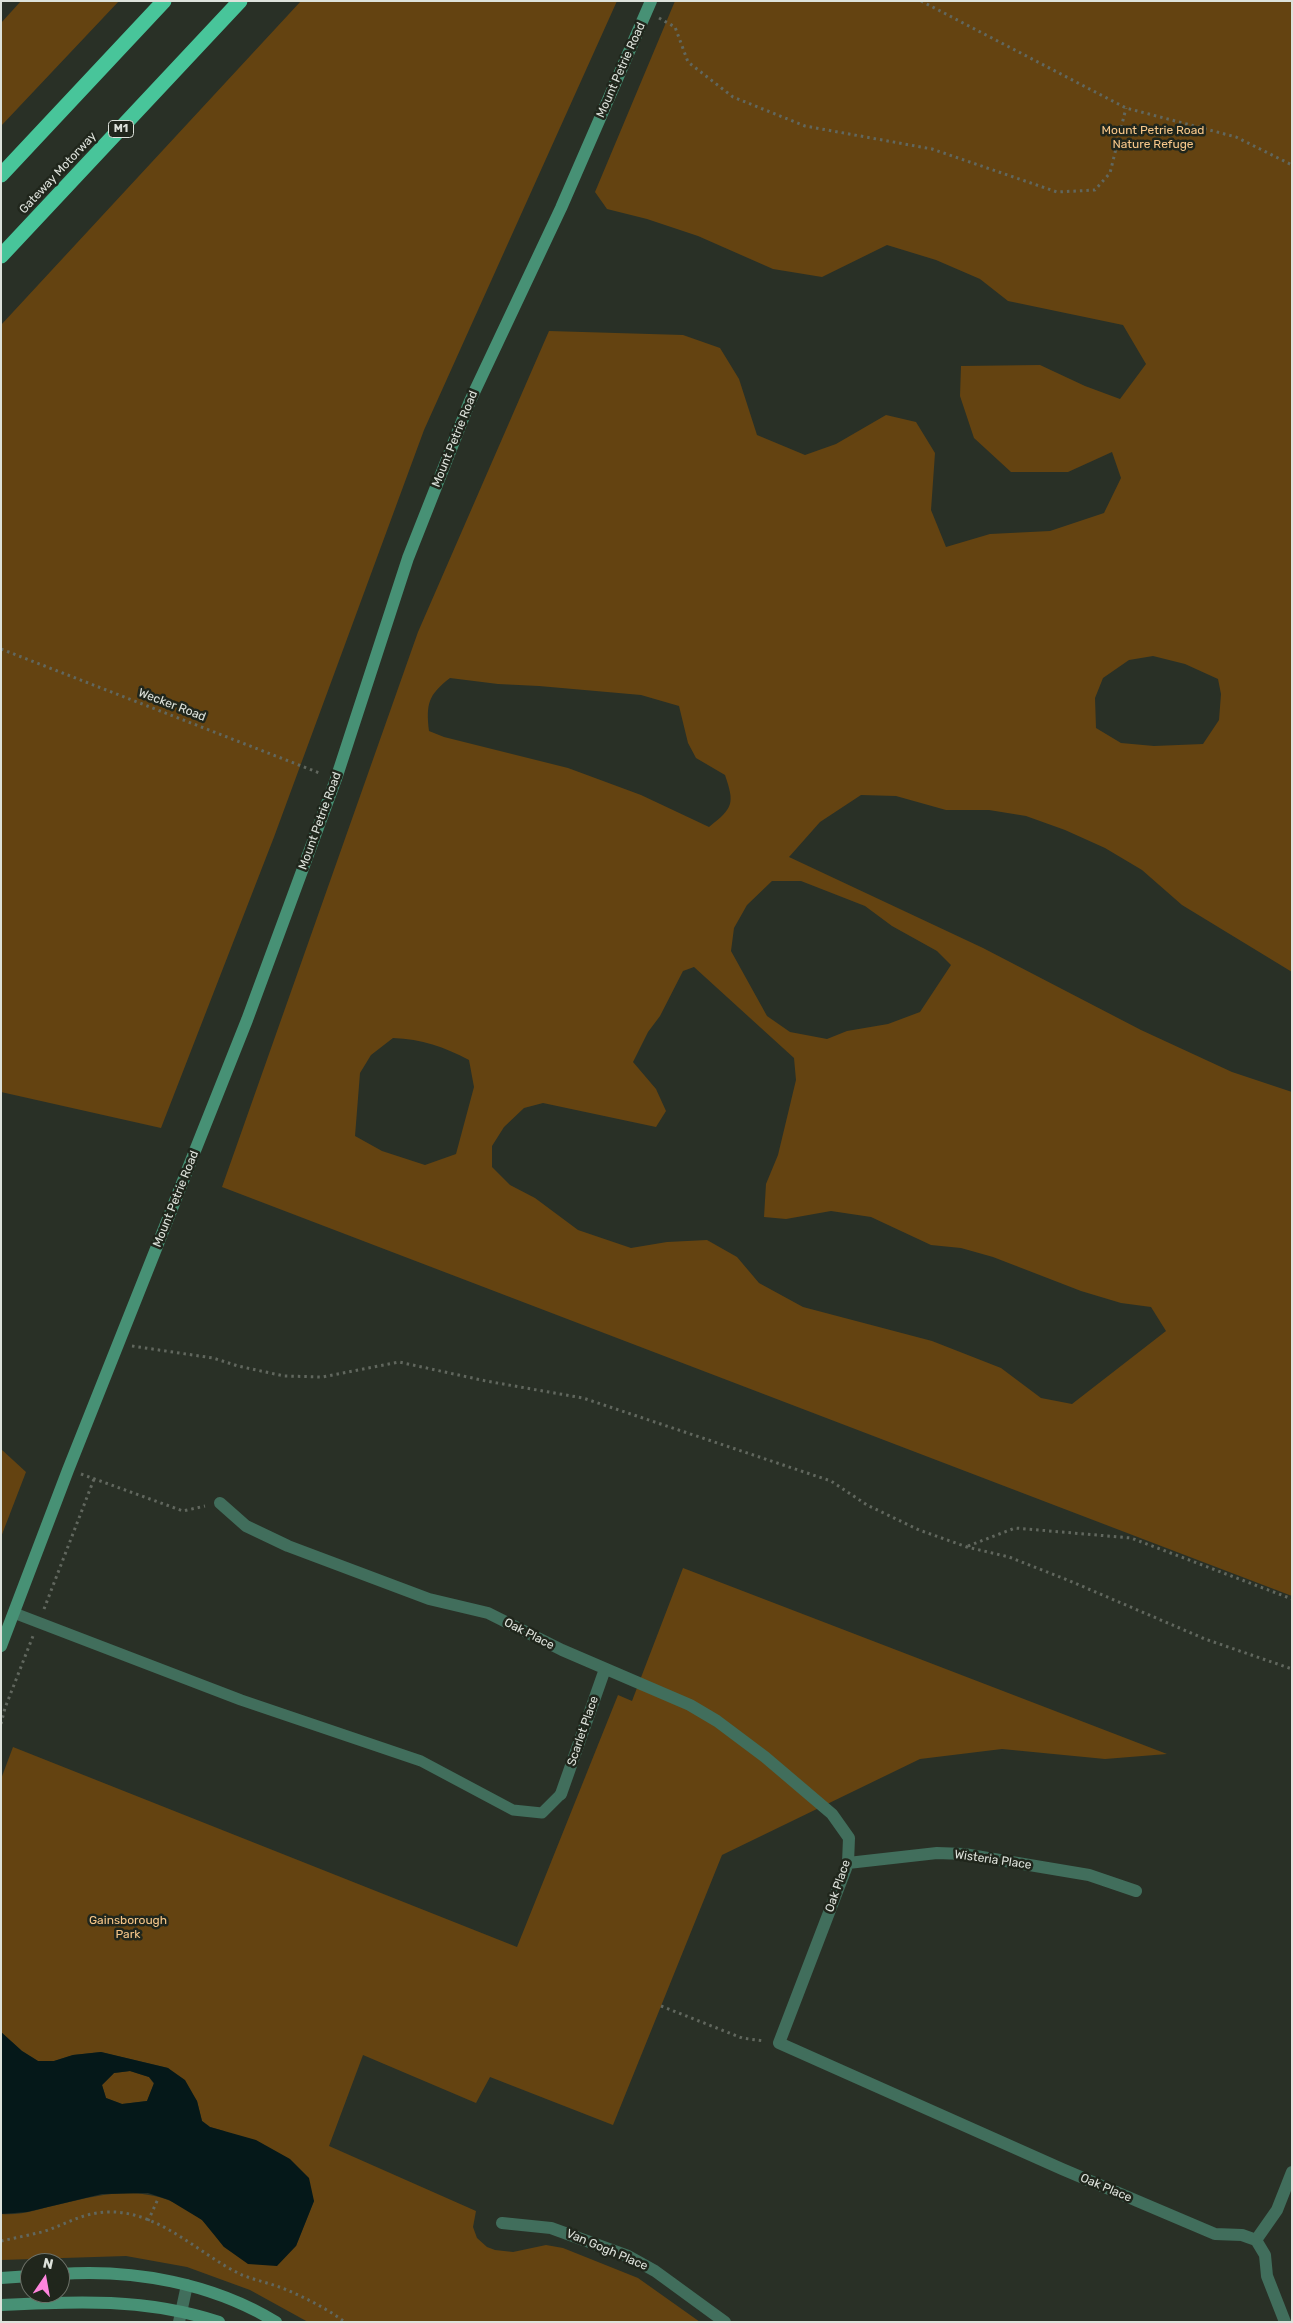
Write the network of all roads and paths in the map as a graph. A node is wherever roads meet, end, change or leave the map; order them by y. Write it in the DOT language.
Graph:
graph roads {
  1 [pos="164,1"];
  2 [pos="240,1"];
  3 [pos="921,1"];
  4 [pos="649,7"];
  5 [pos="1126,108"];
  6 [pos="1292,165"];
  7 [pos="1,175"];
  8 [pos="1,256"];
  9 [pos="1,649"];
  10 [pos="336,779"];
  11 [pos="118,1343"];
  12 [pos="68,1470"];
  13 [pos="94,1479"];
  14 [pos="220,1503"];
  15 [pos="967,1546"];
  16 [pos="1292,1599"];
  17 [pos="14,1614"];
  18 [pos="38,1622"];
  19 [pos="1,1646"];
  20 [pos="604,1669"];
  21 [pos="1292,1669"];
  22 [pos="1,1724"];
  23 [pos="561,1794"];
  24 [pos="848,1863"];
  25 [pos="1136,1891"];
  26 [pos="661,2006"];
  27 [pos="779,2043"];
  28 [pos="1292,2172"];
  29 [pos="158,2199"];
  30 [pos="148,2221"];
  31 [pos="502,2223"];
  32 [pos="1256,2240"];
  33 [pos="1,2241"];
  34 [pos="70,2274"];
  35 [pos="20,2277"];
  36 [pos="1,2278"];
  37 [pos="188,2285"];
  38 [pos="1,2305"];
  39 [pos="180,2317"];
  40 [pos="219,2322"];
  41 [pos="276,2322"];
  42 [pos="345,2322"];
  43 [pos="725,2322"];
  44 [pos="1286,2322"];
  1 -- 7 [label="highway"];
  2 -- 8 [label="highway, Gateway Motorway / M1"];
  3 -- 5 [label="path"];
  4 -- 5 [label="path"];
  4 -- 10 [label="street, Mount Petrie Road"];
  5 -- 6 [label="path"];
  9 -- 10 [label="path, Wecker Road"];
  10 -- 11 [label="street, Mount Petrie Road"];
  11 -- 12 [label="street, Mount Petrie Road"];
  11 -- 15 [label="path"];
  12 -- 13 [label="path"];
  12 -- 17 [label="street, Mount Petrie Road"];
  13 -- 14 [label="path"];
  13 -- 18 [label="path"];
  14 -- 20 [label="street, Oak Place"];
  15 -- 16 [label="path"];
  15 -- 21 [label="path"];
  17 -- 18 [label="lane"];
  17 -- 19 [label="street, Mount Petrie Road"];
  18 -- 22 [label="path"];
  18 -- 23 [label="lane"];
  20 -- 23 [label="street, Scarlet Place"];
  20 -- 24 [label="street, Oak Place"];
  24 -- 25 [label="street, Wisteria Place"];
  24 -- 27 [label="street, Oak Place"];
  26 -- 27 [label="path"];
  27 -- 32 [label="street, Oak Place"];
  28 -- 32 [label="street"];
  29 -- 30 [label="path"];
  30 -- 33 [label="path"];
  30 -- 42 [label="path"];
  31 -- 43 [label="street, Van Gogh Place"];
  32 -- 44 [label="street"];
  34 -- 37 [label="street"];
  35 -- 36 [label="street"];
  37 -- 39 [label="street"];
  37 -- 41 [label="street"];
  38 -- 39 [label="street"];
  39 -- 40 [label="street"];
}
